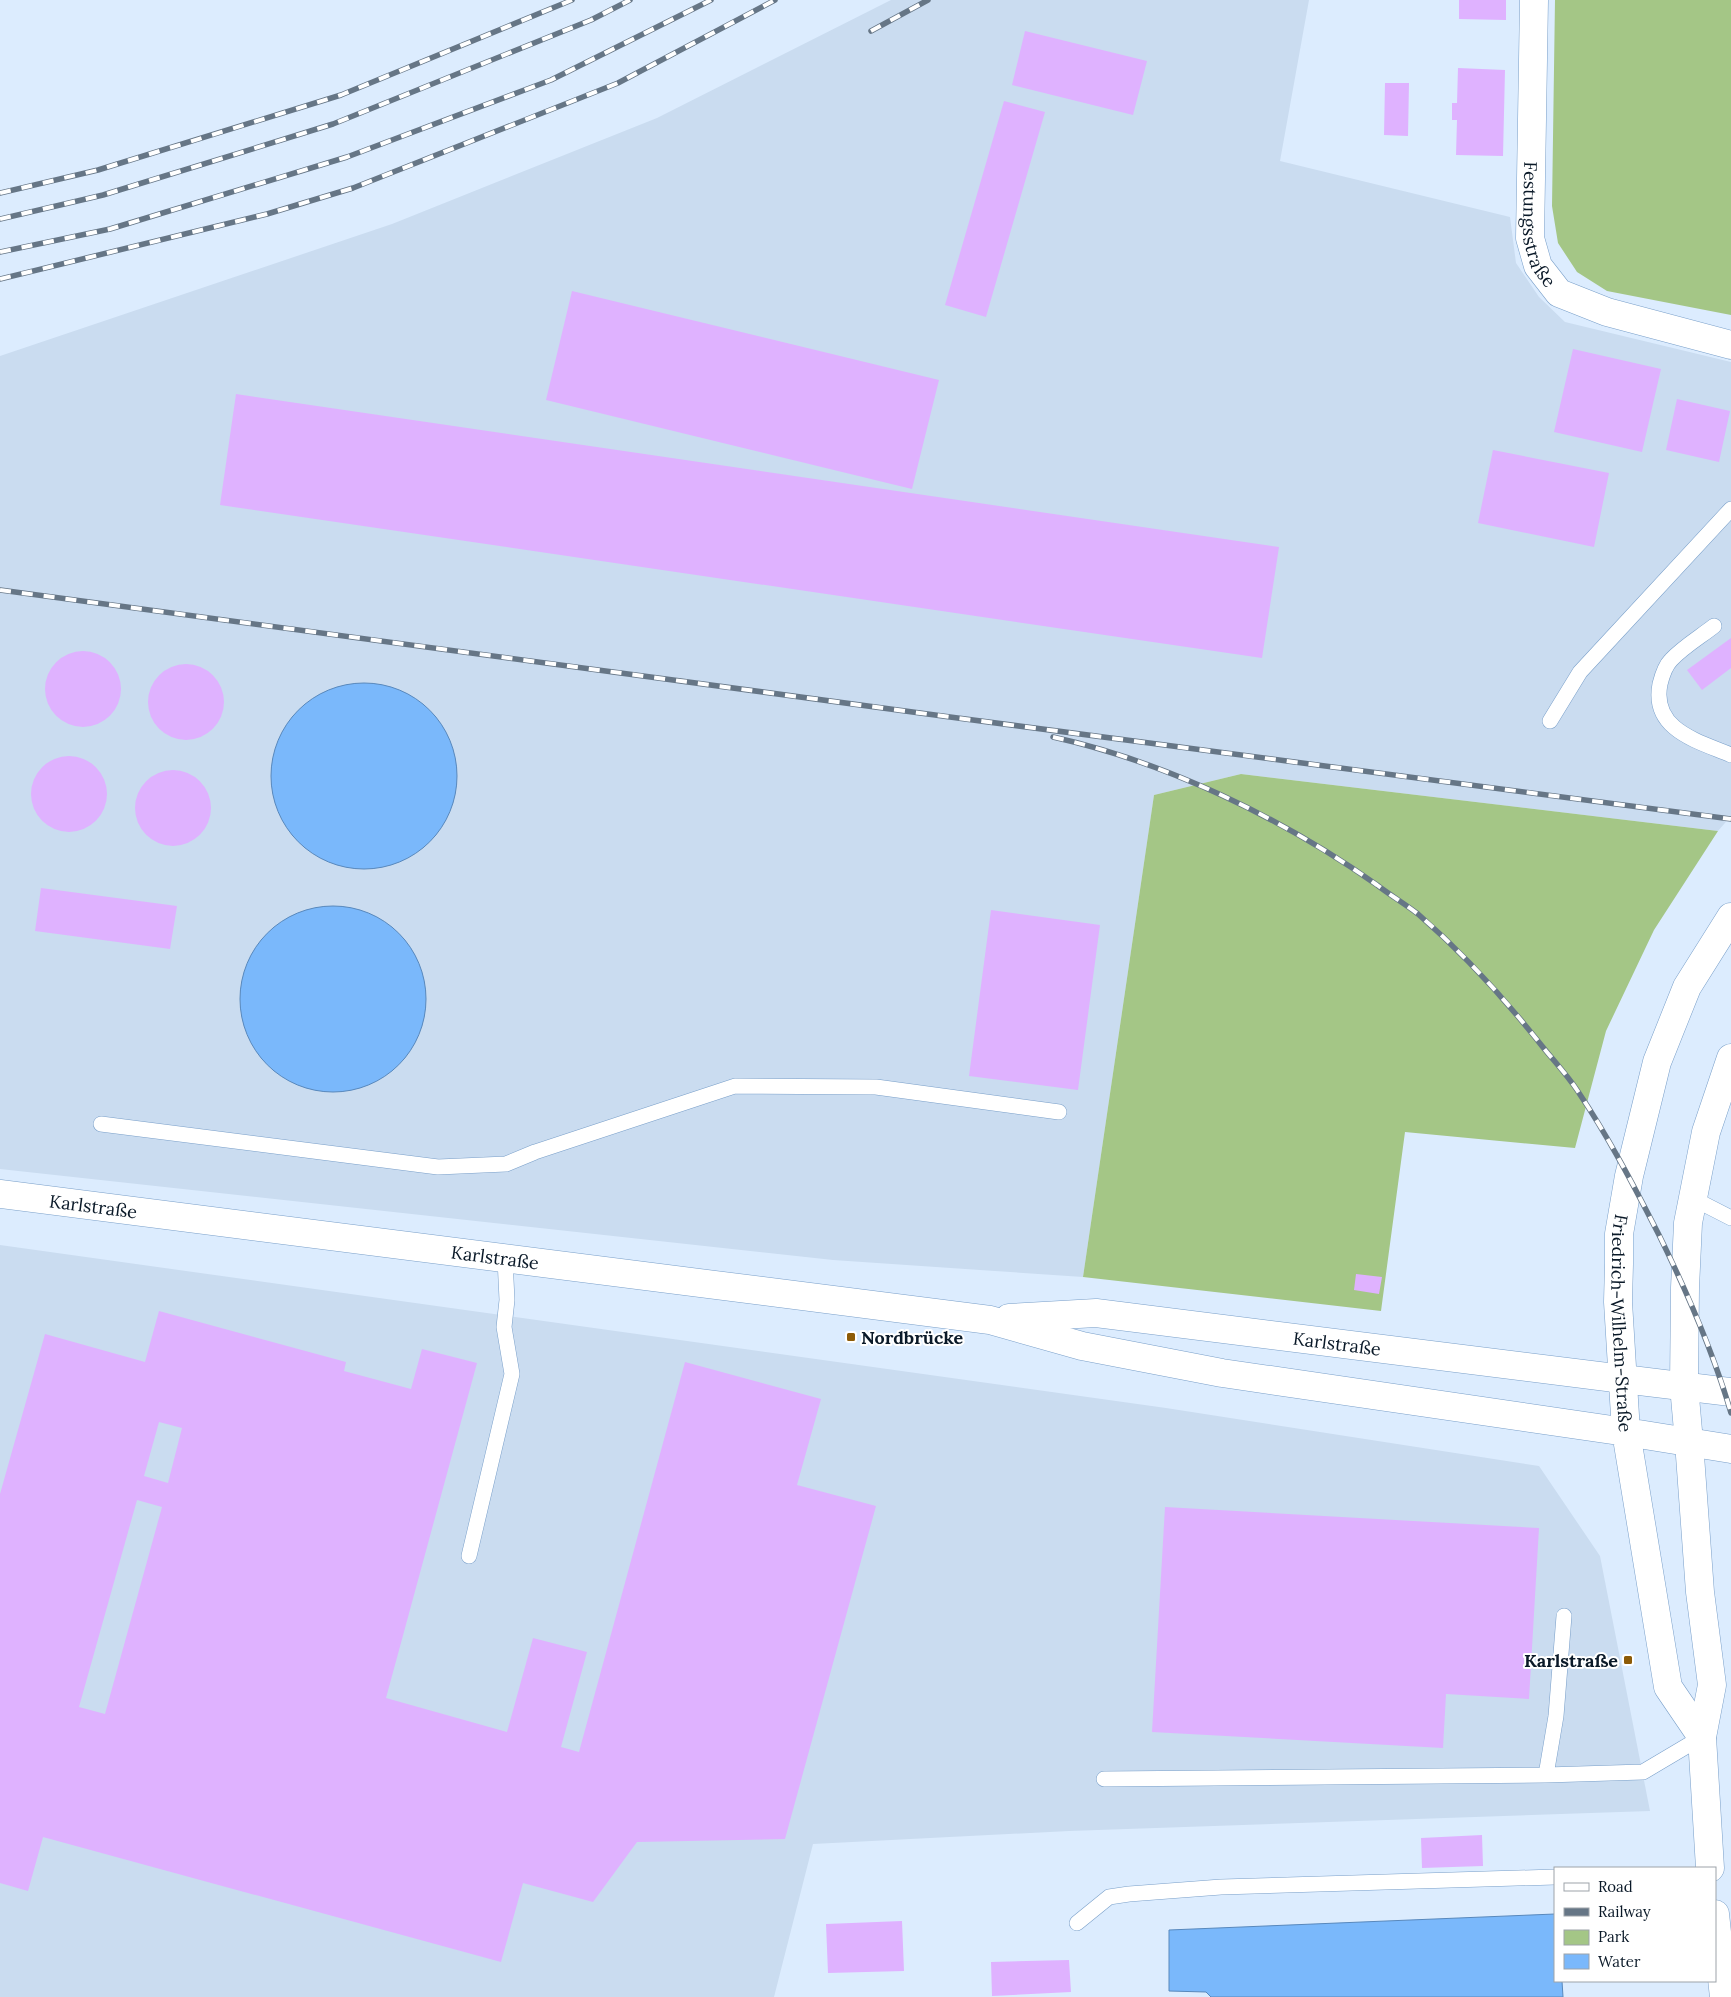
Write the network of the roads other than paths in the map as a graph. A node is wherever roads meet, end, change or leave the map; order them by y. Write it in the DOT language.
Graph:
graph roads {
  1 [pos="1534,0"];
  2 [pos="1731,345"];
  3 [pos="1731,509"];
  4 [pos="1714,626"];
  5 [pos="1550,721"];
  6 [pos="1731,756"];
  7 [pos="1731,917"];
  8 [pos="1731,1058"];
  9 [pos="1059,1112"];
  10 [pos="101,1124"];
  11 [pos="0,1194"];
  12 [pos="1692,1198"];
  13 [pos="1731,1218"];
  14 [pos="505,1259"];
  15 [pos="990,1320"];
  16 [pos="1622,1378"];
  17 [pos="1684,1386"];
  18 [pos="1731,1392"];
  19 [pos="1626,1432"];
  20 [pos="1689,1442"];
  21 [pos="1731,1448"];
  22 [pos="469,1556"];
  23 [pos="1564,1616"];
  24 [pos="1702,1737"];
  25 [pos="1546,1775"];
  26 [pos="1104,1779"];
  27 [pos="1710,1867"];
  28 [pos="1554,1877"];
  29 [pos="1077,1923"];
  30 [pos="1716,1924"];
  31 [pos="1723,1992"];
  1 -- 2 [label="street, Festungsstraße"];
  3 -- 5 [label="lane"];
  4 -- 6 [label="lane"];
  7 -- 16 [label="street, Friedrich-Wilhelm-Straße"];
  8 -- 12 [label="street"];
  9 -- 10 [label="lane"];
  11 -- 14 [label="street, Karlstraße"];
  12 -- 13 [label="lane"];
  12 -- 17 [label="street"];
  14 -- 15 [label="street, Karlstraße"];
  14 -- 22 [label="lane"];
  15 -- 16 [label="street, Karlstraße"];
  15 -- 19 [label="street, Karlstraße"];
  16 -- 17 [label="street, Karlstraße"];
  16 -- 19 [label="street, Friedrich-Wilhelm-Straße"];
  17 -- 18 [label="street, Karlstraße"];
  17 -- 20 [label="street"];
  19 -- 20 [label="street, Karlstraße"];
  19 -- 24 [label="street, Friedrich-Wilhelm-Straße"];
  20 -- 21 [label="street, Karlstraße"];
  20 -- 24 [label="street"];
  23 -- 25 [label="lane"];
  24 -- 25 [label="lane"];
  24 -- 27 [label="street"];
  25 -- 26 [label="lane"];
  28 -- 29 [label="lane"];
  30 -- 31 [label="street"];
}
